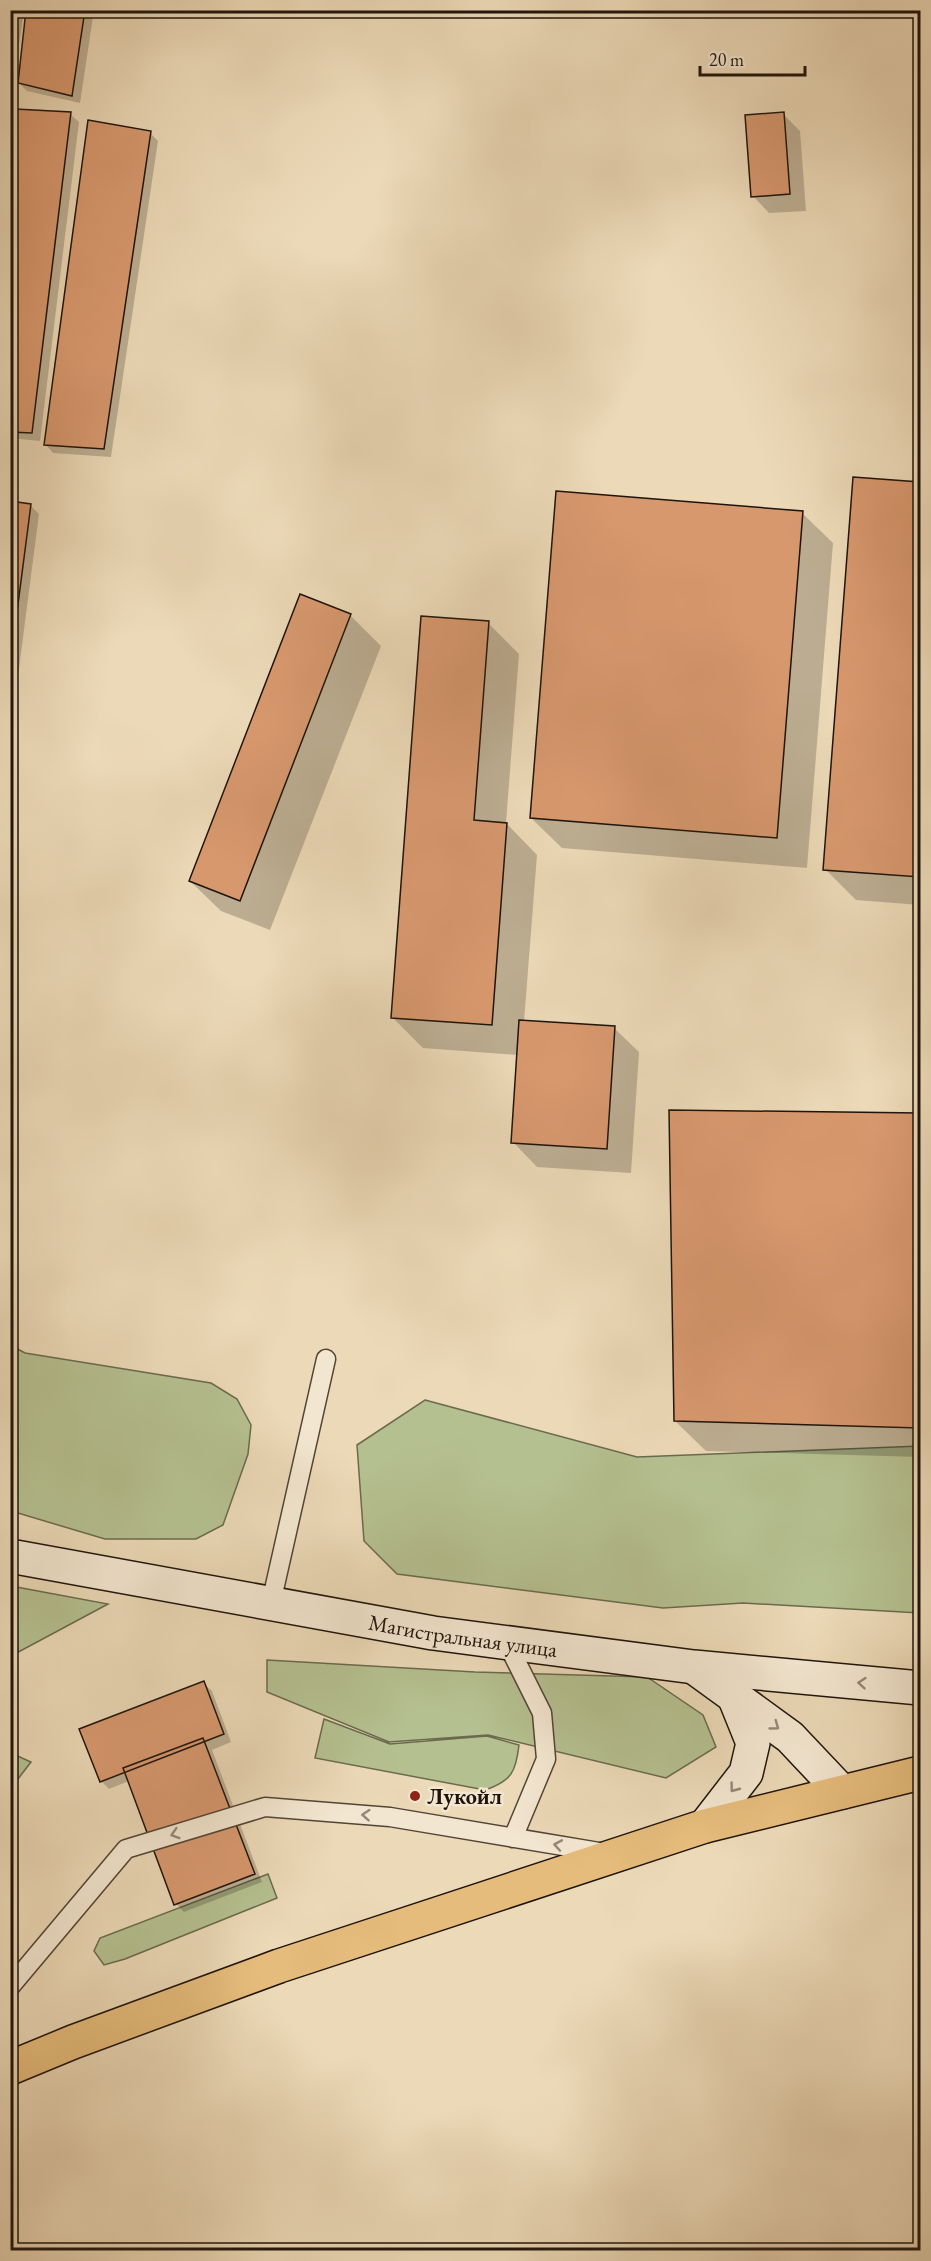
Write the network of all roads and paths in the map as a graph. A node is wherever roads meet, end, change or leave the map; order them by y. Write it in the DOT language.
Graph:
graph roads {
  1 [pos="326,1359"];
  2 [pos="10,1556"];
  3 [pos="271,1603"];
  4 [pos="507,1643"];
  5 [pos="694,1667"];
  6 [pos="921,1688"];
  7 [pos="734,1696"];
  8 [pos="921,1773"];
  9 [pos="842,1792"];
  10 [pos="705,1826"];
  11 [pos="513,1838"];
  12 [pos="616,1855"];
  13 [pos="10,1987"];
  14 [pos="10,2068"];
  1 -- 3 [label="lane"];
  2 -- 3 [label="street, Магистральная улица"];
  3 -- 4 [label="street, Магистральная улица"];
  4 -- 5 [label="street, Магистральная улица"];
  4 -- 11 [label="lane"];
  6 -- 5 [label="street, Магистральная улица, one-way"];
  5 -- 7 [label="street"];
  7 -- 9 [label="street, one-way"];
  7 -- 10 [label="street, one-way"];
  8 -- 9 [label="main road"];
  9 -- 10 [label="main road"];
  10 -- 12 [label="main road"];
  12 -- 11 [label="lane, one-way"];
  11 -- 13 [label="lane, one-way"];
  12 -- 14 [label="main road"];
}
